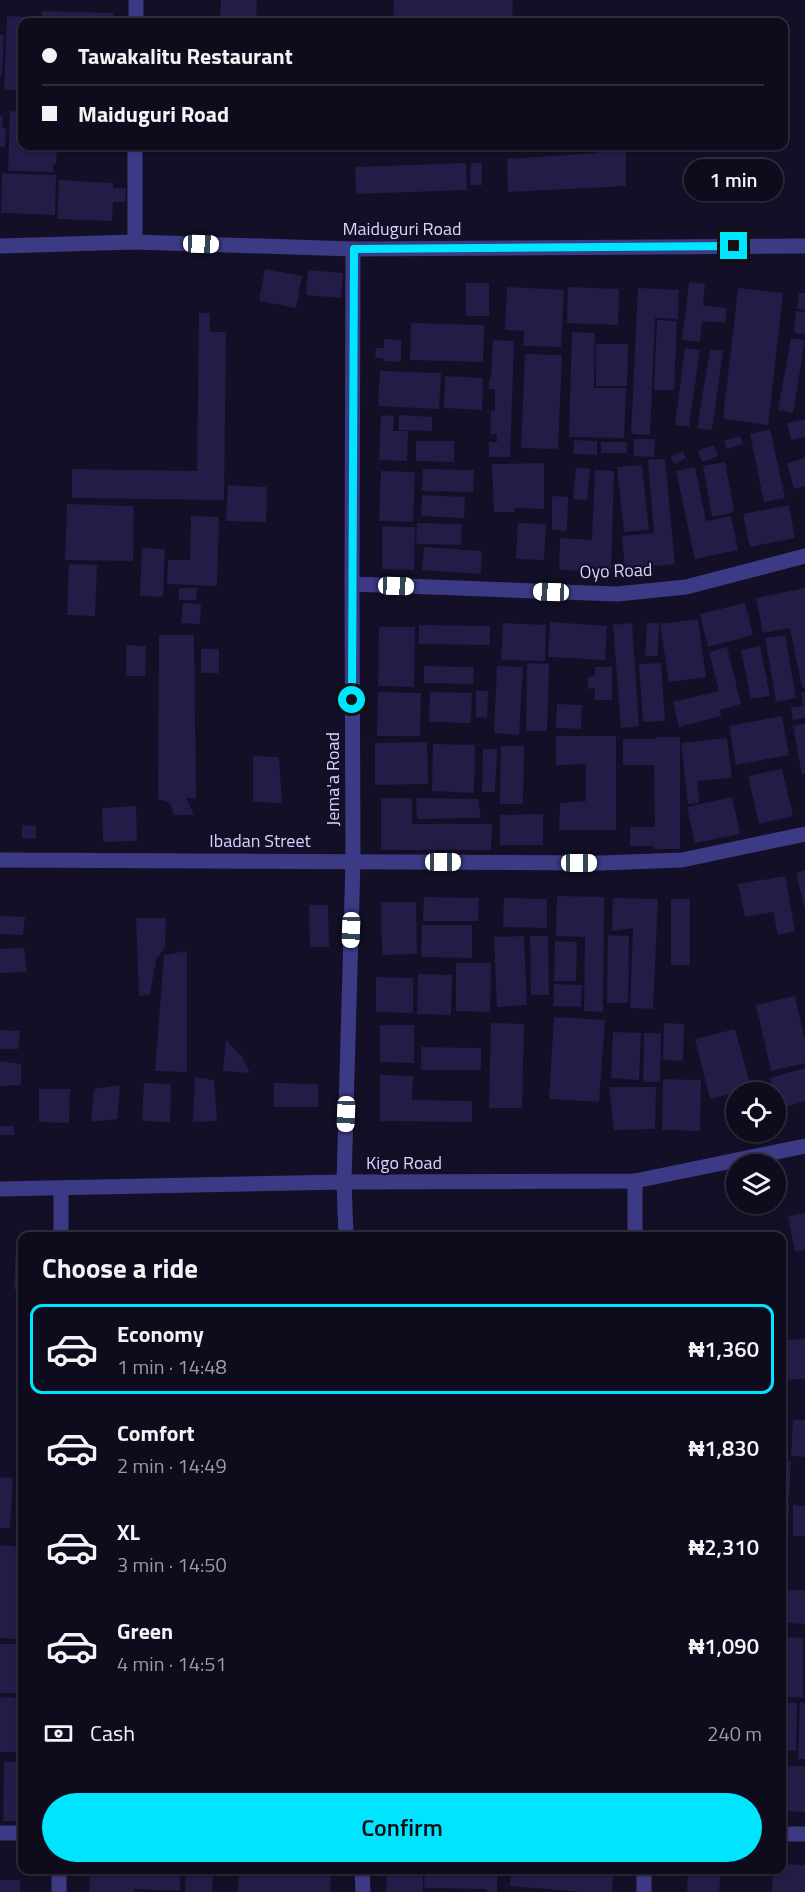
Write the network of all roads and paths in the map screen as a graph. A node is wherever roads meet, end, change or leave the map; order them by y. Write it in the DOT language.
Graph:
graph roads {
  1 [pos="136,0"];
  2 [pos="135,18"];
  3 [pos="135,150"];
  4 [pos="135,242"];
  5 [pos="0,246"];
  6 [pos="805,246"];
  7 [pos="354,249"];
  8 [pos="805,556"];
  9 [pos="352,584"];
  10 [pos="805,834"];
  11 [pos="0,860"];
  12 [pos="353,861"];
  13 [pos="805,1146"];
  14 [pos="635,1181"];
  15 [pos="344,1182"];
  16 [pos="0,1189"];
  17 [pos="61,1189"];
  18 [pos="60,1232"];
  19 [pos="345,1232"];
  20 [pos="635,1232"];
  21 [pos="0,1833"];
  22 [pos="18,1833"];
  23 [pos="786,1834"];
  24 [pos="805,1834"];
  25 [pos="59,1874"];
  26 [pos="362,1874"];
  27 [pos="644,1874"];
  28 [pos="59,1892"];
  29 [pos="363,1892"];
  30 [pos="644,1892"];
  1 -- 2 [label="street"];
  3 -- 4 [label="street"];
  4 -- 5 [label="street, Maiduguri Road"];
  4 -- 7 [label="street, Maiduguri Road"];
  6 -- 7 [label="street, Maiduguri Road"];
  7 -- 9 [label="street, Jema'a Road"];
  8 -- 9 [label="street, Oyo Road"];
  9 -- 12 [label="street, Jema'a Road"];
  10 -- 12 [label="street, Ibadan Street"];
  11 -- 12 [label="street, Ibadan Street"];
  12 -- 15 [label="street, Jema'a Road"];
  13 -- 14 [label="street, Kigo Road"];
  14 -- 15 [label="street, Kigo Road"];
  14 -- 20 [label="street"];
  15 -- 17 [label="street, Kigo Road"];
  15 -- 19 [label="street, Jema'a Road"];
  16 -- 17 [label="street, Kigo Road"];
  17 -- 18 [label="street"];
  21 -- 22 [label="street"];
  23 -- 24 [label="street"];
  25 -- 28 [label="street"];
  26 -- 29 [label="street"];
  27 -- 30 [label="street"];
}
